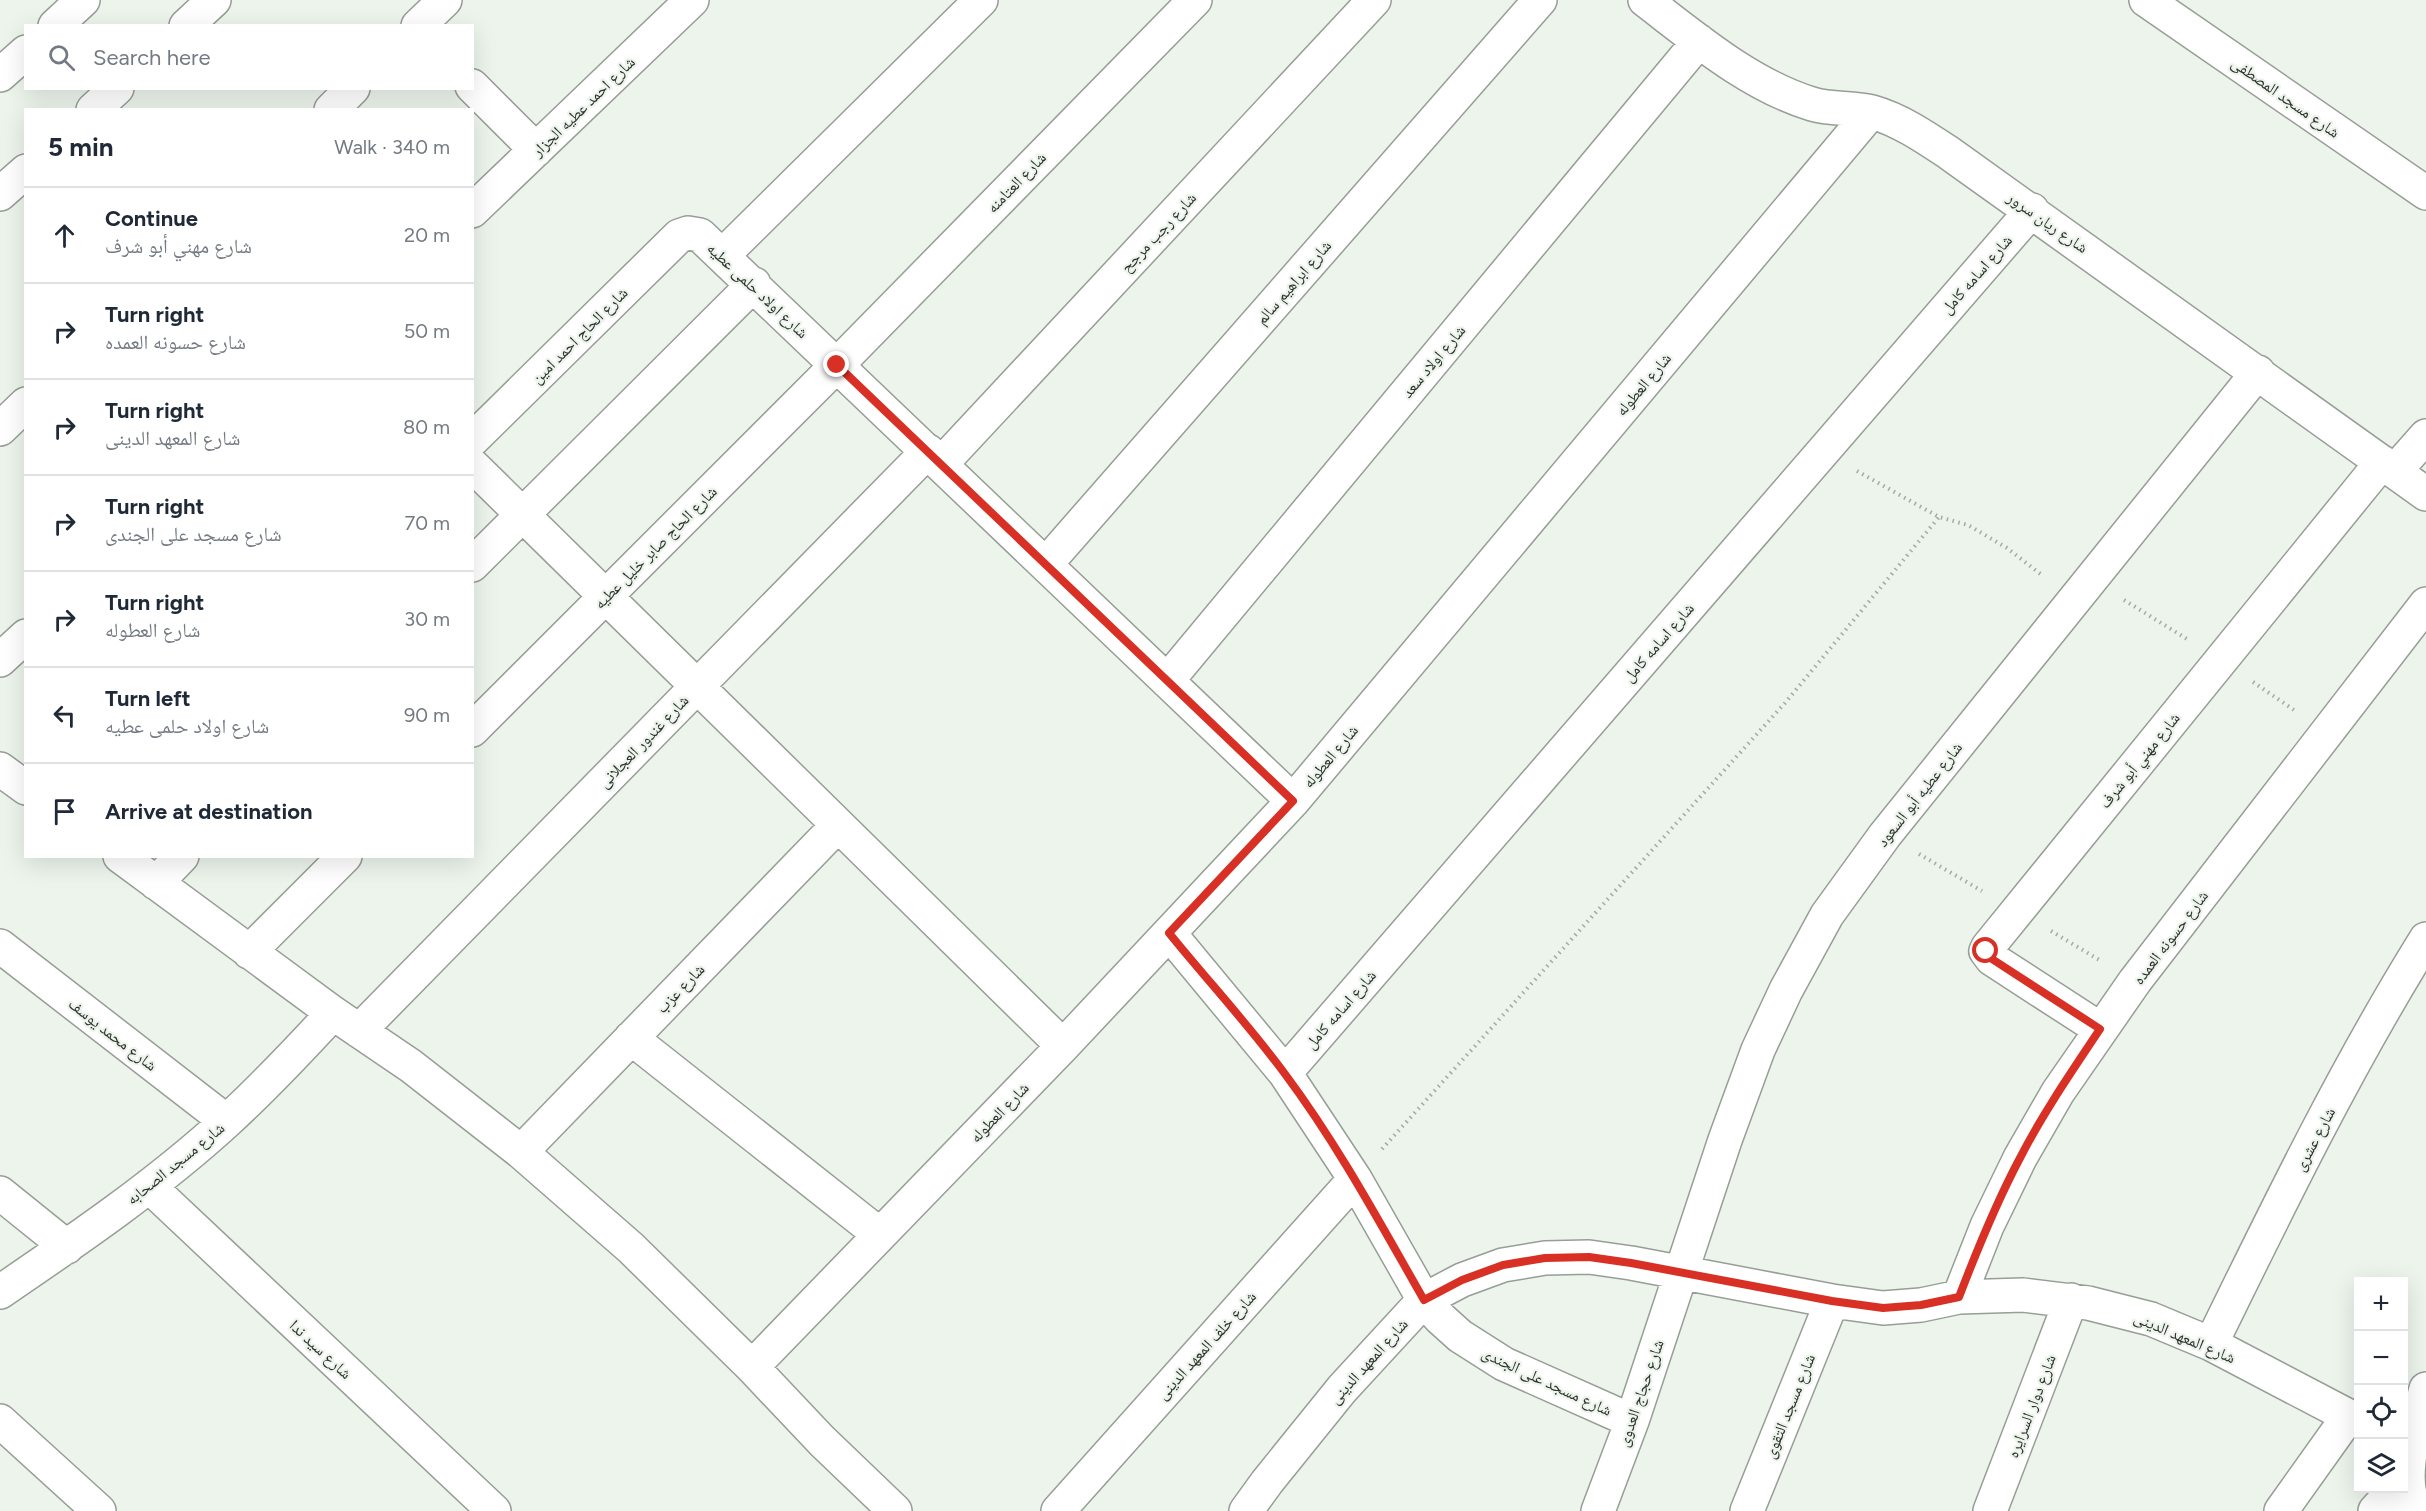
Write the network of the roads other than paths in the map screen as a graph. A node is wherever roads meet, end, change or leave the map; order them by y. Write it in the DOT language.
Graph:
graph roads {
  1 [pos="83,0"];
  2 [pos="214,0"];
  3 [pos="445,0"];
  4 [pos="692,0"];
  5 [pos="981,0"];
  6 [pos="1195,0"];
  7 [pos="1374,0"];
  8 [pos="1540,0"];
  9 [pos="1645,0"];
  10 [pos="2146,0"];
  11 [pos="57,24"];
  12 [pos="188,24"];
  13 [pos="420,24"];
  14 [pos="1699,41"];
  15 [pos="24,54"];
  16 [pos="0,75"];
  17 [pos="474,88"];
  18 [pos="115,90"];
  19 [pos="351,90"];
  20 [pos="95,108"];
  21 [pos="333,108"];
  22 [pos="1871,112"];
  23 [pos="536,150"];
  24 [pos="24,173"];
  25 [pos="0,194"];
  26 [pos="2426,194"];
  27 [pos="474,209"];
  28 [pos="2032,210"];
  29 [pos="688,233"];
  30 [pos="723,255"];
  31 [pos="754,284"];
  32 [pos="837,365"];
  33 [pos="2258,372"];
  34 [pos="24,406"];
  35 [pos="0,429"];
  36 [pos="2426,436"];
  37 [pos="474,438"];
  38 [pos="934,457"];
  39 [pos="474,467"];
  40 [pos="2389,467"];
  41 [pos="2426,494"];
  42 [pos="523,515"];
  43 [pos="474,563"];
  44 [pos="1046,564"];
  45 [pos="606,596"];
  46 [pos="2426,604"];
  47 [pos="24,638"];
  48 [pos="0,660"];
  49 [pos="1167,681"];
  50 [pos="697,686"];
  51 [pos="474,727"];
  52 [pos="0,769"];
  53 [pos="24,787"];
  54 [pos="1293,801"];
  55 [pos="838,825"];
  56 [pos="123,858"];
  57 [pos="180,858"];
  58 [pos="343,858"];
  59 [pos="156,883"];
  60 [pos="1169,933"];
  61 [pos="2426,939"];
  62 [pos="0,946"];
  63 [pos="249,952"];
  64 [pos="346,1022"];
  65 [pos="2100,1029"];
  66 [pos="631,1038"];
  67 [pos="1063,1046"];
  68 [pos="1285,1074"];
  69 [pos="226,1121"];
  70 [pos="521,1152"];
  71 [pos="1355,1179"];
  72 [pos="149,1186"];
  73 [pos="0,1193"];
  74 [pos="879,1234"];
  75 [pos="67,1247"];
  76 [pos="1681,1274"];
  77 [pos="0,1292"];
  78 [pos="1959,1297"];
  79 [pos="1424,1300"];
  80 [pos="2071,1300"];
  81 [pos="1832,1301"];
  82 [pos="2211,1344"];
  83 [pos="752,1367"];
  84 [pos="2426,1389"];
  85 [pos="2353,1419"];
  86 [pos="0,1421"];
  87 [pos="1632,1421"];
  88 [pos="2408,1441"];
  89 [pos="2392,1493"];
  90 [pos="2407,1493"];
  91 [pos="99,1511"];
  92 [pos="494,1511"];
  93 [pos="895,1511"];
  94 [pos="1058,1511"];
  95 [pos="1246,1511"];
  96 [pos="1598,1511"];
  97 [pos="1747,1511"];
  98 [pos="1990,1511"];
  99 [pos="2281,1511"];
  100 [pos="2375,1511"];
  101 [pos="2416,1511"];
  1 -- 11 [label="street"];
  2 -- 12 [label="street"];
  3 -- 13 [label="street"];
  4 -- 23 [label="street, شارع احمد عطيه الجزار"];
  5 -- 30 [label="street"];
  6 -- 32 [label="street, شارع العتامنه"];
  7 -- 38 [label="street, شارع رجب مرجح"];
  8 -- 44 [label="street, شارع ابراهيم سالم"];
  9 -- 14 [label="street, شارع ريان سرور"];
  10 -- 26 [label="street, شارع مسجد المصطفى"];
  14 -- 22 [label="street, شارع ريان سرور"];
  14 -- 49 [label="street, شارع اولاد سعد"];
  15 -- 16 [label="street"];
  17 -- 23 [label="street"];
  18 -- 20 [label="street"];
  19 -- 21 [label="street"];
  22 -- 28 [label="street, شارع ريان سرور"];
  22 -- 54 [label="street, شارع العطوله"];
  23 -- 27 [label="street, شارع احمد عطيه الجزار"];
  24 -- 25 [label="street"];
  28 -- 33 [label="street, شارع ريان سرور"];
  28 -- 68 [label="street, شارع اسامه كامل"];
  29 -- 30 [label="street, شارع اولاد حلمى عطيه"];
  29 -- 37 [label="street, شارع الحاج احمد امين"];
  30 -- 31 [label="street, شارع اولاد حلمى عطيه"];
  31 -- 32 [label="street, شارع اولاد حلمى عطيه"];
  31 -- 42 [label="street"];
  32 -- 38 [label="street, شارع اولاد حلمى عطيه"];
  32 -- 45 [label="street, شارع الحاج صابر خليل عطيه"];
  33 -- 40 [label="street, شارع ريان سرور"];
  33 -- 76 [label="street, شارع عطيه أبو السعود"];
  34 -- 35 [label="street"];
  36 -- 40 [label="street"];
  38 -- 44 [label="street, شارع اولاد حلمى عطيه"];
  38 -- 50 [label="street, شارع غندور العجلانى"];
  39 -- 42 [label="street"];
  40 -- 41 [label="street, شارع ريان سرور"];
  40 -- 65 [label="street, شارع مهني أبو شرف"];
  42 -- 43 [label="street"];
  42 -- 45 [label="street"];
  44 -- 49 [label="street, شارع اولاد حلمى عطيه"];
  45 -- 50 [label="street"];
  45 -- 51 [label="street, شارع الحاج صابر خليل عطيه"];
  46 -- 65 [label="street, شارع حسونه العمده"];
  47 -- 48 [label="street"];
  49 -- 54 [label="street, شارع اولاد حلمى عطيه"];
  50 -- 55 [label="street"];
  50 -- 64 [label="street, شارع غندور العجلانى"];
  52 -- 53 [label="street"];
  54 -- 60 [label="street, شارع العطوله"];
  55 -- 66 [label="street, شارع عزب"];
  55 -- 67 [label="street"];
  56 -- 59 [label="street"];
  57 -- 59 [label="street"];
  58 -- 63 [label="street"];
  59 -- 63 [label="street"];
  60 -- 67 [label="street, شارع العطوله"];
  60 -- 68 [label="street, شارع مسجد على الجندى"];
  61 -- 82 [label="street, شارع عشرى"];
  62 -- 69 [label="street, شارع محمد يوسف"];
  63 -- 64 [label="street"];
  64 -- 69 [label="street, شارع مسجد الصحابه"];
  64 -- 70 [label="street"];
  65 -- 78 [label="street, شارع حسونه العمده"];
  66 -- 70 [label="street, شارع عزب"];
  66 -- 74 [label="street"];
  67 -- 74 [label="street, شارع العطوله"];
  68 -- 71 [label="street, شارع مسجد على الجندى"];
  69 -- 72 [label="street, شارع مسجد الصحابه"];
  70 -- 83 [label="street"];
  71 -- 79 [label="street, شارع مسجد على الجندى"];
  71 -- 94 [label="street, شارع خلف المعهد الدينى"];
  72 -- 75 [label="street, شارع مسجد الصحابه"];
  72 -- 92 [label="street, شارع سيد ندا"];
  73 -- 75 [label="street"];
  74 -- 83 [label="street, شارع العطوله"];
  75 -- 77 [label="street, شارع مسجد الصحابه"];
  76 -- 79 [label="street, شارع المعهد الدينى"];
  76 -- 81 [label="street, شارع المعهد الدينى"];
  76 -- 87 [label="street, شارع حجاج العدوى"];
  78 -- 80 [label="street, شارع المعهد الدينى"];
  78 -- 81 [label="street, شارع المعهد الدينى"];
  79 -- 87 [label="street, شارع مسجد على الجندى"];
  79 -- 95 [label="street, شارع المعهد الدينى"];
  80 -- 82 [label="street, شارع المعهد الدينى"];
  80 -- 98 [label="street, شارع دوار السرايره"];
  81 -- 97 [label="street, شارع مسجد التقوى"];
  82 -- 85 [label="street, شارع المعهد الدينى"];
  83 -- 93 [label="street"];
  84 -- 88 [label="street"];
  85 -- 99 [label="street"];
  86 -- 91 [label="street"];
  87 -- 96 [label="street, شارع حجاج العدوى"];
  89 -- 100 [label="street"];
  90 -- 101 [label="street"];
}
